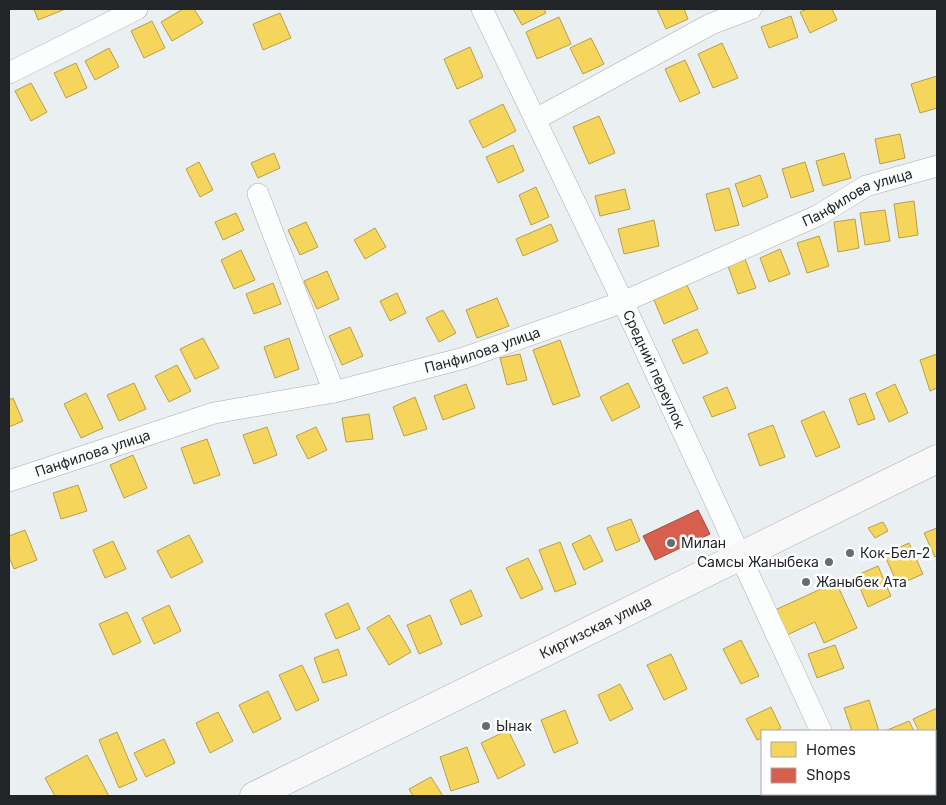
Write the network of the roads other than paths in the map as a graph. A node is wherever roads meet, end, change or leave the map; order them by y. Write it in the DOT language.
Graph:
graph roads {
  1 [pos="137,9"];
  2 [pos="482,9"];
  3 [pos="751,9"];
  4 [pos="9,73"];
  5 [pos="536,119"];
  6 [pos="937,166"];
  7 [pos="258,194"];
  8 [pos="623,302"];
  9 [pos="334,392"];
  10 [pos="937,459"];
  11 [pos="9,481"];
  12 [pos="738,556"];
  13 [pos="821,730"];
  14 [pos="254,796"];
  1 -- 4 [label="street"];
  2 -- 5 [label="street, Средний переулок"];
  3 -- 5 [label="street"];
  5 -- 8 [label="street, Средний переулок"];
  6 -- 8 [label="street, Панфилова улица"];
  7 -- 9 [label="street"];
  8 -- 9 [label="street, Панфилова улица"];
  8 -- 12 [label="street, Средний переулок"];
  9 -- 11 [label="street, Панфилова улица"];
  10 -- 12 [label="main road, Киргизская улица"];
  12 -- 13 [label="street, Средний переулок"];
  12 -- 14 [label="main road, Киргизская улица"];
}
